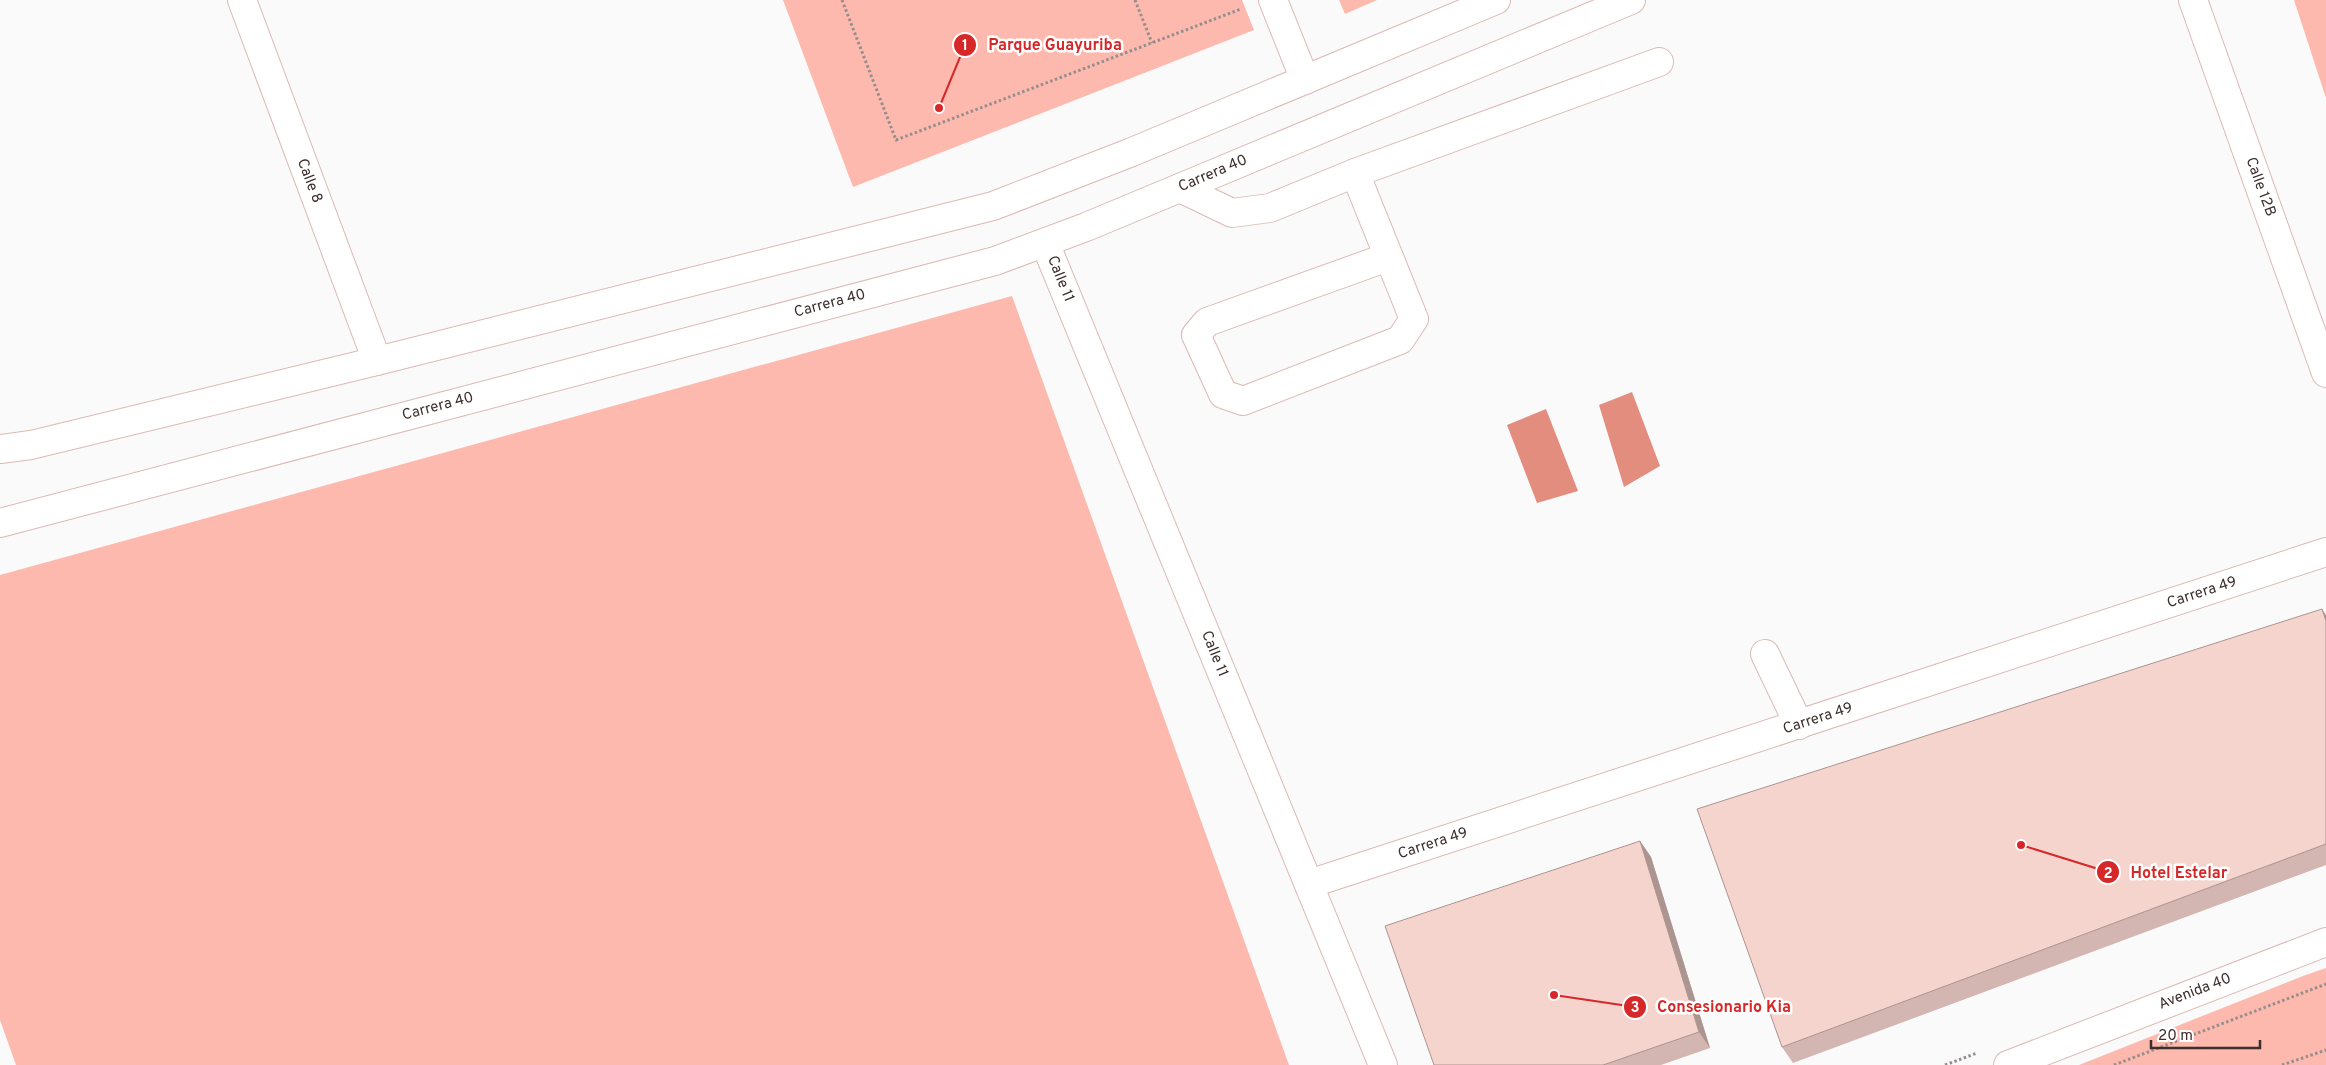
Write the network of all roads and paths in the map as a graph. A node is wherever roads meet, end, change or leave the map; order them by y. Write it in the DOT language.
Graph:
graph roads {
  1 [pos="242,0"];
  2 [pos="842,0"];
  3 [pos="1135,0"];
  4 [pos="1496,0"];
  5 [pos="1631,0"];
  6 [pos="2193,0"];
  7 [pos="1261,3"];
  8 [pos="1152,43"];
  9 [pos="1659,62"];
  10 [pos="1305,80"];
  11 [pos="1356,172"];
  12 [pos="1180,188"];
  13 [pos="1045,243"];
  14 [pos="1388,257"];
  15 [pos="377,361"];
  16 [pos="2326,373"];
  17 [pos="0,449"];
  18 [pos="0,522"];
  19 [pos="2326,552"];
  20 [pos="1765,654"];
  21 [pos="1799,725"];
  22 [pos="1309,884"];
  23 [pos="2326,942"];
  24 [pos="2326,984"];
  25 [pos="2326,1050"];
  26 [pos="1383,1065"];
  27 [pos="2008,1065"];
  28 [pos="2114,1065"];
  29 [pos="2282,1065"];
  1 -- 15 [label="main road, Calle 8"];
  2 -- 8 [label="path"];
  3 -- 8 [label="path"];
  4 -- 10 [label="main road"];
  5 -- 12 [label="main road, Carrera 40"];
  6 -- 16 [label="main road, Calle 12B"];
  7 -- 8 [label="path"];
  7 -- 10 [label="main road"];
  9 -- 11 [label="main road"];
  10 -- 15 [label="main road"];
  11 -- 12 [label="main road"];
  11 -- 14 [label="main road"];
  12 -- 13 [label="main road, Carrera 40"];
  13 -- 18 [label="main road, Carrera 40"];
  13 -- 22 [label="main road, Calle 11"];
  14 -- 14 [label="main road"];
  15 -- 17 [label="main road"];
  19 -- 21 [label="main road, Carrera 49"];
  20 -- 21 [label="main road"];
  21 -- 22 [label="main road, Carrera 49"];
  22 -- 26 [label="main road, Calle 11"];
  23 -- 27 [label="main road, Avenida 40"];
  24 -- 28 [label="path"];
  25 -- 29 [label="path"];
}
